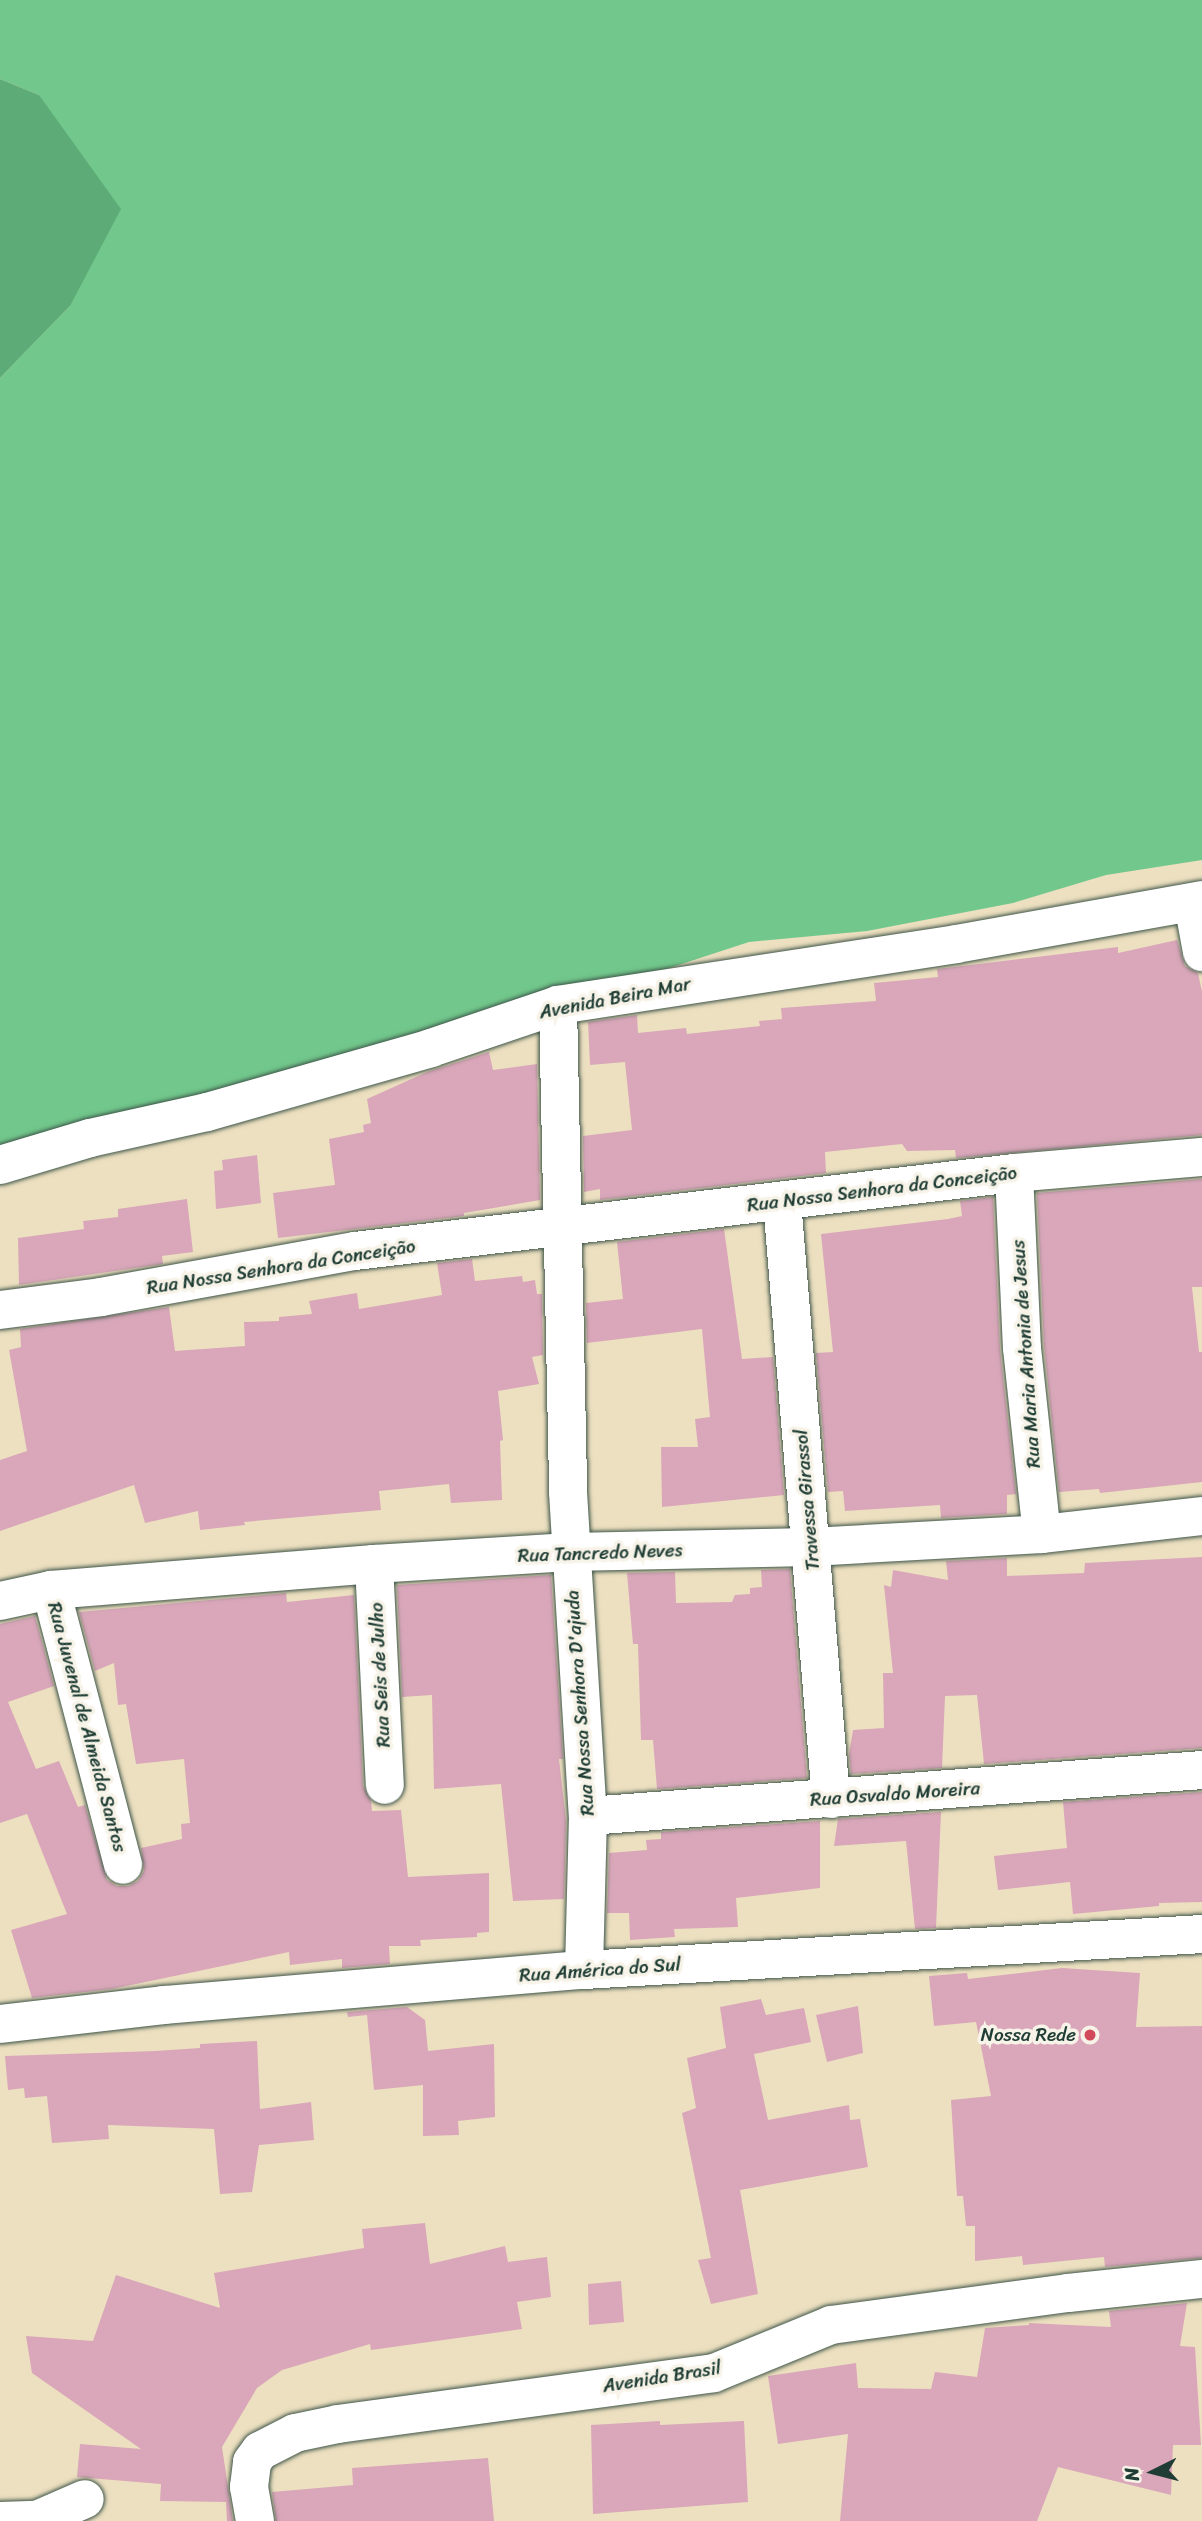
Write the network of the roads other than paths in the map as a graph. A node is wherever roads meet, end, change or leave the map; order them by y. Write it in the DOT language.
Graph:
graph roads {
  1 [pos="1197,902"];
  2 [pos="1202,952"];
  3 [pos="558,1005"];
  4 [pos="1202,1157"];
  5 [pos="0,1165"];
  6 [pos="1014,1173"];
  7 [pos="782,1201"];
  8 [pos="562,1226"];
  9 [pos="0,1310"];
  10 [pos="1202,1516"];
  11 [pos="1042,1534"];
  12 [pos="811,1547"];
  13 [pos="570,1552"];
  14 [pos="374,1564"];
  15 [pos="51,1590"];
  16 [pos="0,1601"];
  17 [pos="1202,1770"];
  18 [pos="385,1785"];
  19 [pos="831,1799"];
  20 [pos="588,1816"];
  21 [pos="123,1865"];
  22 [pos="1202,1934"];
  23 [pos="584,1970"];
  24 [pos="0,2024"];
  25 [pos="1202,2279"];
  26 [pos="85,2499"];
  27 [pos="253,2513"];
  28 [pos="0,2521"];
  1 -- 2 [label="street"];
  1 -- 3 [label="street, Avenida Beira Mar"];
  3 -- 5 [label="street, Avenida Beira Mar"];
  3 -- 8 [label="street"];
  4 -- 6 [label="street, Rua Nossa Senhora da Conceição"];
  6 -- 7 [label="street, Rua Nossa Senhora da Conceição"];
  6 -- 11 [label="street, Rua Maria Antonia de Jesus"];
  7 -- 8 [label="street, Rua Nossa Senhora da Conceição"];
  7 -- 12 [label="street, Travessa Girassol"];
  8 -- 9 [label="street, Rua Nossa Senhora da Conceição"];
  8 -- 13 [label="street, Rua Nossa Senhora D'ajuda"];
  10 -- 11 [label="street, Rua Tancredo Neves"];
  11 -- 12 [label="street, Rua Tancredo Neves"];
  12 -- 13 [label="street, Rua Tancredo Neves"];
  12 -- 19 [label="street, Travessa Girassol"];
  13 -- 14 [label="street, Rua Tancredo Neves"];
  13 -- 20 [label="street, Rua Nossa Senhora D'ajuda"];
  14 -- 15 [label="street, Rua Tancredo Neves"];
  14 -- 18 [label="street, Rua Seis de Julho"];
  15 -- 16 [label="street, Rua Tancredo Neves"];
  15 -- 21 [label="street, Rua Juvenal de Almeida Santos"];
  17 -- 19 [label="street, Rua Osvaldo Moreira"];
  19 -- 20 [label="street, Rua Osvaldo Moreira"];
  20 -- 23 [label="street, Rua Nossa Senhora D'ajuda"];
  22 -- 23 [label="street, Rua América do Sul"];
  23 -- 24 [label="street, Rua América do Sul"];
  25 -- 27 [label="street, Avenida Brasil"];
  26 -- 28 [label="street"];
}
